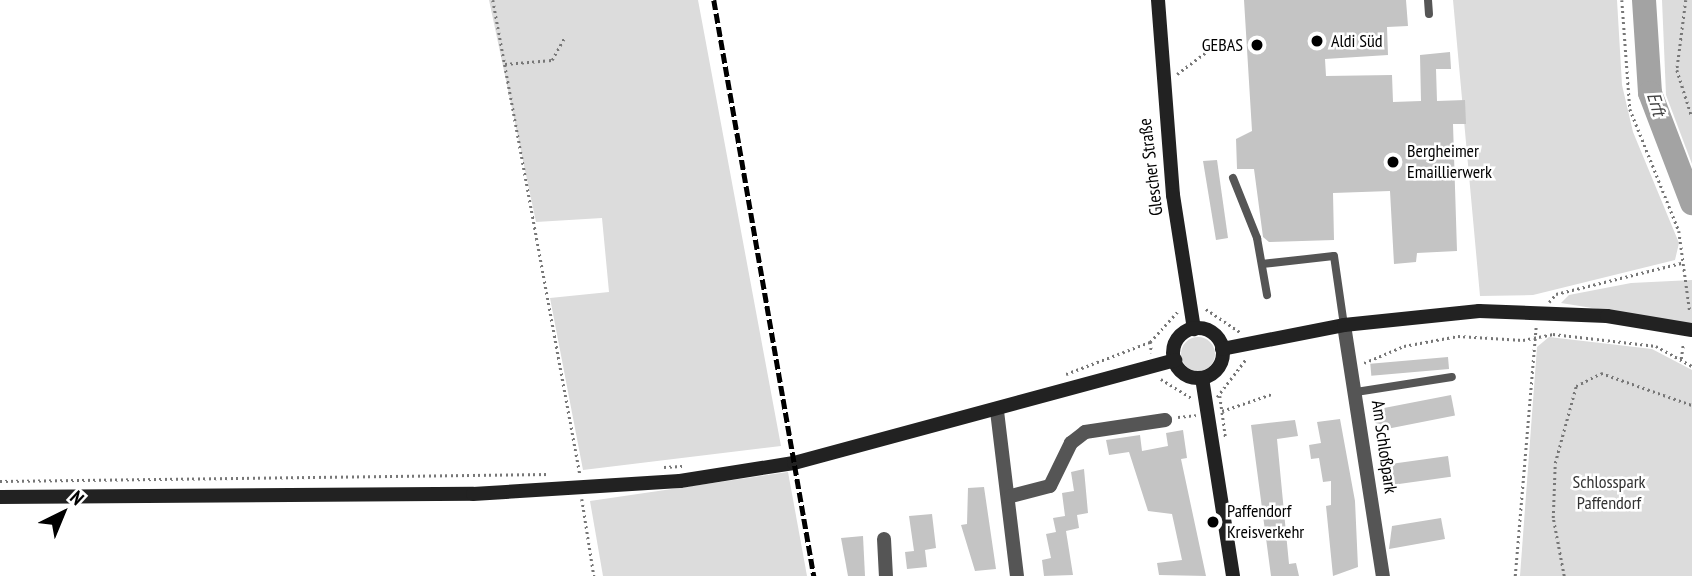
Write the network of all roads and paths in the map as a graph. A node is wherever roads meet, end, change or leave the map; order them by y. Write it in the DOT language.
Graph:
graph roads {
  1 [pos="493,0"];
  2 [pos="1158,0"];
  3 [pos="1428,0"];
  4 [pos="1622,0"];
  5 [pos="1685,0"];
  6 [pos="1429,13"];
  7 [pos="565,37"];
  8 [pos="1206,52"];
  9 [pos="505,64"];
  10 [pos="1172,79"];
  11 [pos="1692,117"];
  12 [pos="1233,178"];
  13 [pos="1683,262"];
  14 [pos="1262,264"];
  15 [pos="1267,295"];
  16 [pos="1191,309"];
  17 [pos="1545,311"];
  18 [pos="1690,312"];
  19 [pos="1344,325"];
  20 [pos="1194,329"];
  21 [pos="1692,330"];
  22 [pos="1535,337"];
  23 [pos="1245,344"];
  24 [pos="1683,345"];
  25 [pos="1222,349"];
  26 [pos="1681,359"];
  27 [pos="1175,360"];
  28 [pos="1692,366"];
  29 [pos="1352,373"];
  30 [pos="1054,377"];
  31 [pos="1202,377"];
  32 [pos="1452,377"];
  33 [pos="1356,392"];
  34 [pos="1272,394"];
  35 [pos="1692,405"];
  36 [pos="997,411"];
  37 [pos="1222,411"];
  38 [pos="1197,415"];
  39 [pos="1165,419"];
  40 [pos="687,465"];
  41 [pos="660,467"];
  42 [pos="593,473"];
  43 [pos="552,474"];
  44 [pos="566,474"];
  45 [pos="0,481"];
  46 [pos="581,481"];
  47 [pos="1011,496"];
  48 [pos="0,497"];
  49 [pos="884,539"];
  50 [pos="594,576"];
  51 [pos="886,576"];
  52 [pos="1017,576"];
  53 [pos="1233,576"];
  54 [pos="1383,576"];
  55 [pos="1515,576"];
  56 [pos="1564,576"];
  1 -- 9 [label="path"];
  2 -- 16 [label="main road, Glescher Straße"];
  3 -- 6 [label="lane"];
  4 -- 13 [label="path"];
  5 -- 11 [label="path"];
  7 -- 9 [label="path"];
  8 -- 10 [label="path"];
  9 -- 46 [label="path"];
  12 -- 14 [label="lane"];
  13 -- 17 [label="path"];
  13 -- 18 [label="path"];
  14 -- 15 [label="lane"];
  14 -- 19 [label="lane"];
  16 -- 20 [label="main road, Glescher Straße"];
  16 -- 23 [label="path"];
  16 -- 30 [label="path"];
  17 -- 19 [label="main road"];
  17 -- 21 [label="main road"];
  19 -- 23 [label="main road"];
  19 -- 29 [label="street, Am Schloßpark"];
  20 -- 25 [label="main road"];
  20 -- 27 [label="main road"];
  22 -- 26 [label="path"];
  22 -- 29 [label="path"];
  22 -- 55 [label="path"];
  23 -- 25 [label="main road"];
  24 -- 26 [label="path"];
  25 -- 31 [label="main road"];
  26 -- 28 [label="path"];
  27 -- 31 [label="main road"];
  27 -- 36 [label="main road"];
  29 -- 33 [label="street, Am Schloßpark"];
  31 -- 53 [label="main road"];
  32 -- 33 [label="lane"];
  33 -- 54 [label="street, Am Schloßpark"];
  34 -- 37 [label="path"];
  35 -- 56 [label="path"];
  36 -- 46 [label="main road"];
  36 -- 47 [label="street"];
  38 -- 39 [label="path"];
  39 -- 47 [label="street"];
  40 -- 41 [label="path"];
  42 -- 46 [label="path"];
  43 -- 45 [label="path"];
  44 -- 46 [label="path"];
  46 -- 48 [label="main road"];
  46 -- 50 [label="path"];
  47 -- 52 [label="street"];
  49 -- 51 [label="street"];
}
